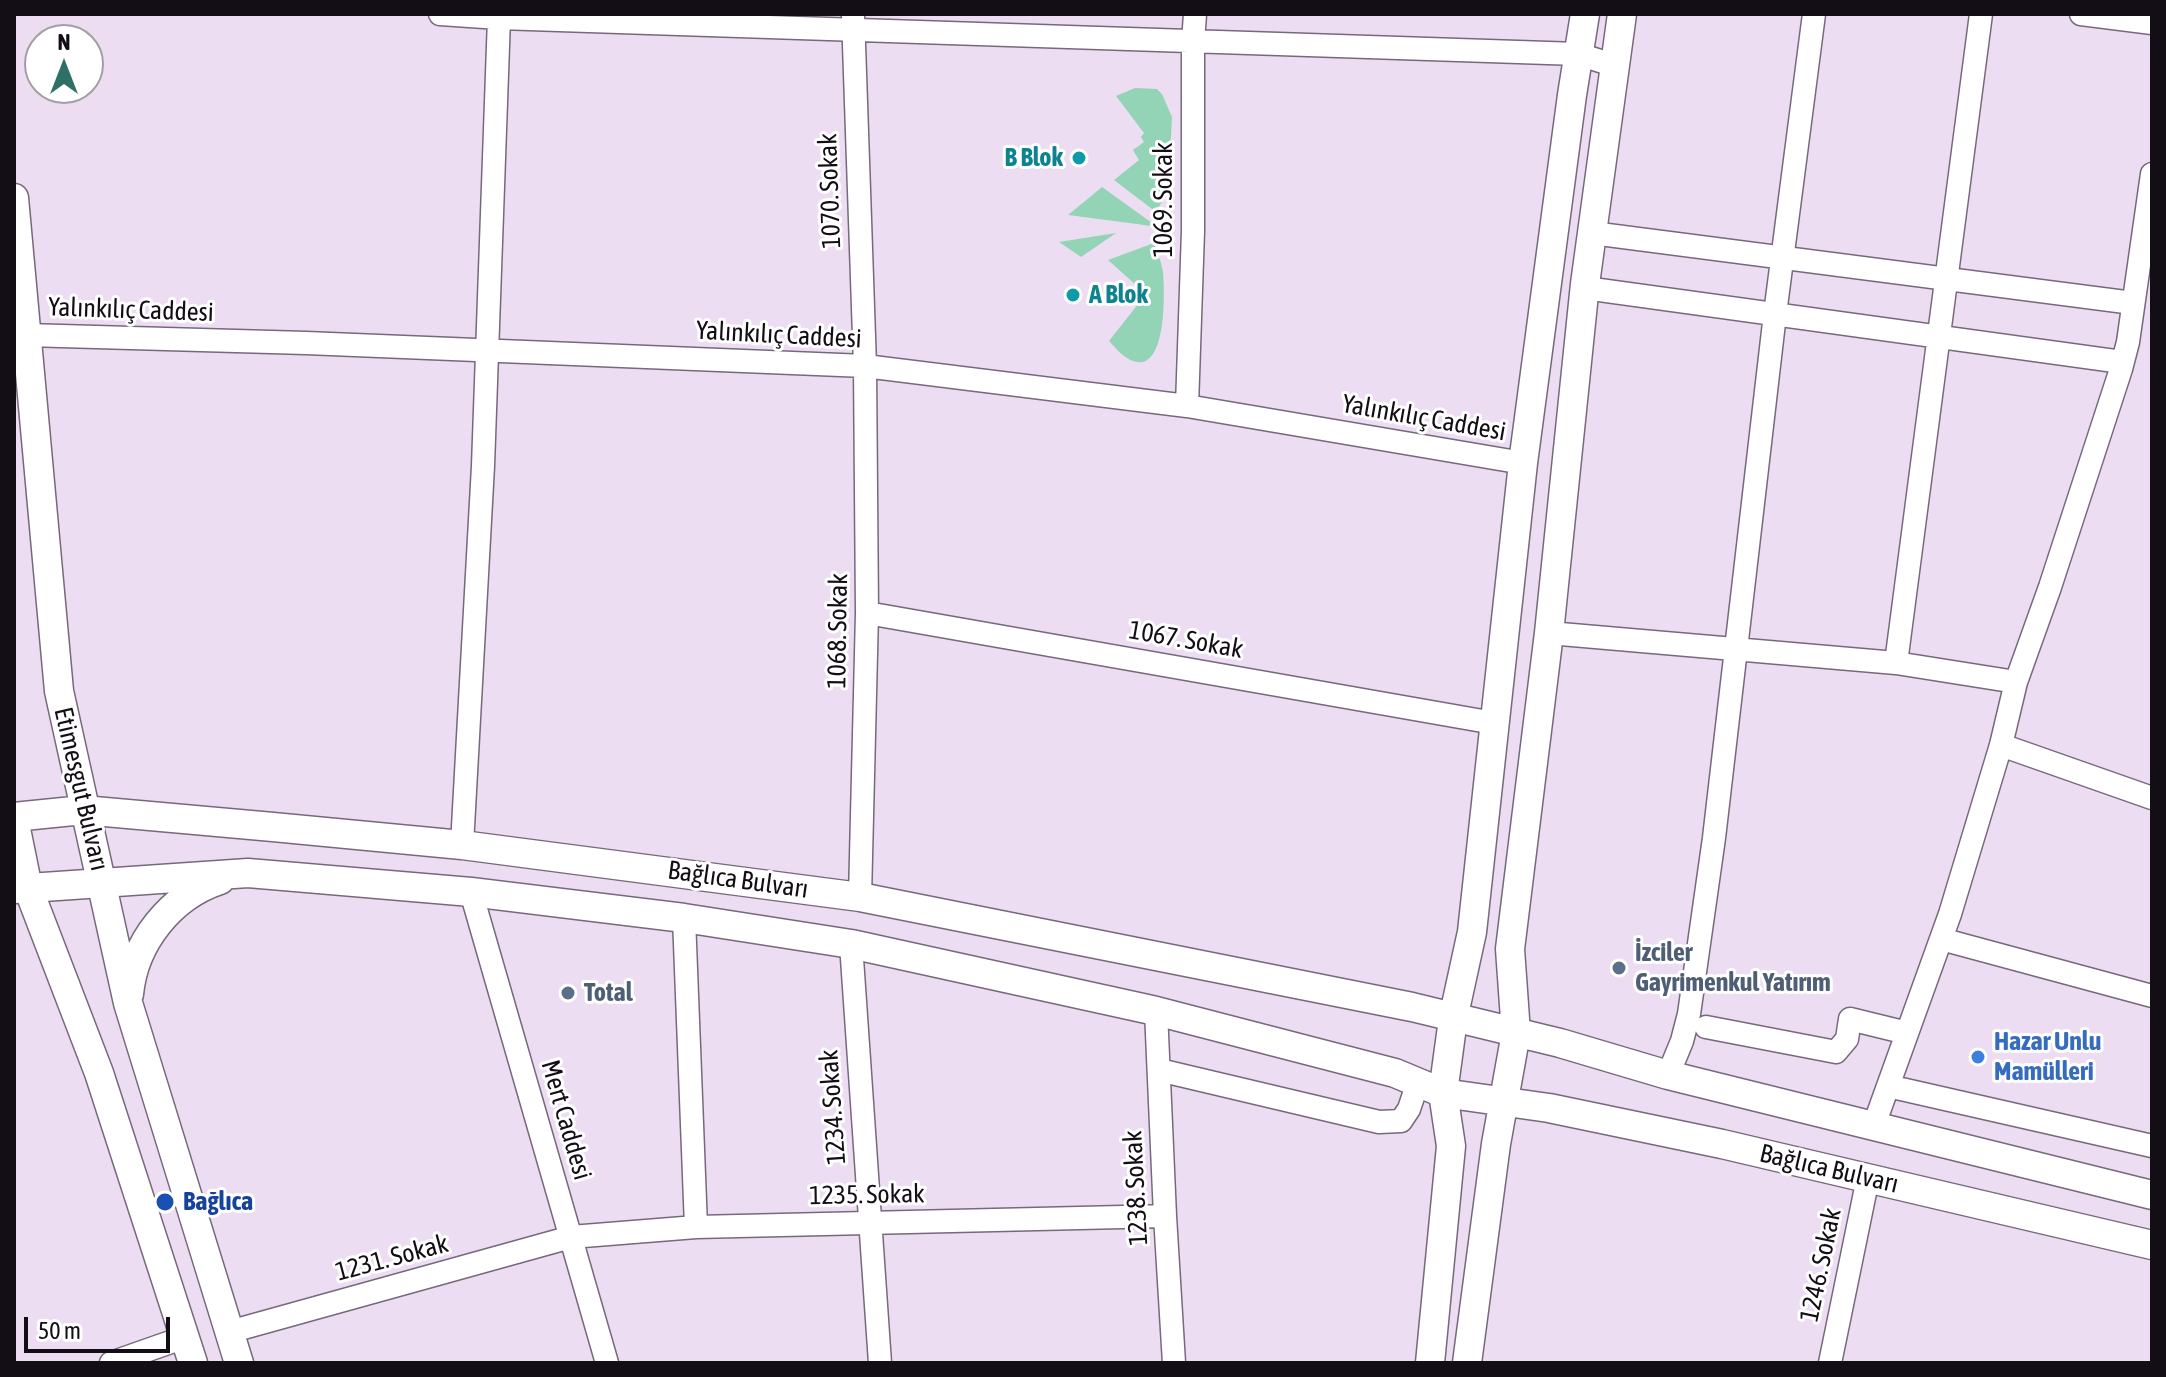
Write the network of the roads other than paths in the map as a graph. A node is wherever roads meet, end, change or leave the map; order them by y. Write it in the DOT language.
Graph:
graph roads {
  1 [pos="440,14"];
  2 [pos="1195,14"];
  3 [pos="1585,14"];
  4 [pos="1622,14"];
  5 [pos="1814,14"];
  6 [pos="1981,14"];
  7 [pos="2081,14"];
  8 [pos="499,18"];
  9 [pos="852,21"];
  10 [pos="2152,23"];
  11 [pos="1193,42"];
  12 [pos="1578,54"];
  13 [pos="1616,66"];
  14 [pos="2152,174"];
  15 [pos="14,198"];
  16 [pos="1592,233"];
  17 [pos="1782,259"];
  18 [pos="1945,281"];
  19 [pos="1585,288"];
  20 [pos="2133,303"];
  21 [pos="1775,314"];
  22 [pos="26,335"];
  23 [pos="1938,335"];
  24 [pos="487,351"];
  25 [pos="2122,362"];
  26 [pos="865,366"];
  27 [pos="1187,406"];
  28 [pos="1523,463"];
  29 [pos="867,613"];
  30 [pos="1549,633"];
  31 [pos="1735,649"];
  32 [pos="1896,663"];
  33 [pos="2016,682"];
  34 [pos="1494,723"];
  35 [pos="2001,745"];
  36 [pos="2152,798"];
  37 [pos="83,810"];
  38 [pos="14,818"];
  39 [pos="462,845"];
  40 [pos="248,873"];
  41 [pos="103,884"];
  42 [pos="21,888"];
  43 [pos="471,892"];
  44 [pos="860,897"];
  45 [pos="684,918"];
  46 [pos="1941,939"];
  47 [pos="851,944"];
  48 [pos="2152,996"];
  49 [pos="128,1003"];
  50 [pos="1156,1011"];
  51 [pos="1453,1019"];
  52 [pos="1706,1027"];
  53 [pos="1516,1033"];
  54 [pos="1907,1033"];
  55 [pos="1159,1070"];
  56 [pos="1668,1075"];
  57 [pos="1888,1086"];
  58 [pos="1431,1087"];
  59 [pos="1504,1103"];
  60 [pos="1874,1125"];
  61 [pos="2152,1146"];
  62 [pos="1868,1178"];
  63 [pos="2152,1195"];
  64 [pos="1165,1216"];
  65 [pos="869,1223"];
  66 [pos="696,1227"];
  67 [pos="571,1237"];
  68 [pos="2152,1245"];
  69 [pos="229,1332"];
  70 [pos="189,1350"];
  71 [pos="111,1363"];
  72 [pos="239,1363"];
  73 [pos="607,1363"];
  74 [pos="880,1363"];
  75 [pos="1174,1363"];
  76 [pos="1430,1363"];
  77 [pos="1467,1363"];
  78 [pos="1830,1363"];
  1 -- 8 [label="street"];
  2 -- 11 [label="street, 1069. Sokak"];
  3 -- 12 [label="main road"];
  4 -- 13 [label="main road"];
  5 -- 17 [label="street"];
  6 -- 18 [label="street"];
  7 -- 10 [label="street"];
  8 -- 9 [label="street"];
  8 -- 24 [label="street"];
  9 -- 11 [label="street"];
  9 -- 26 [label="street, 1070. Sokak"];
  11 -- 12 [label="street"];
  11 -- 27 [label="street, 1069. Sokak"];
  12 -- 13 [label="street"];
  12 -- 28 [label="main road"];
  13 -- 16 [label="main road"];
  14 -- 20 [label="street"];
  15 -- 22 [label="main road, Etimesgut Bulvarı"];
  16 -- 17 [label="street"];
  16 -- 19 [label="main road"];
  17 -- 18 [label="street"];
  17 -- 21 [label="street"];
  18 -- 20 [label="street"];
  18 -- 23 [label="street"];
  19 -- 21 [label="street"];
  19 -- 30 [label="main road"];
  20 -- 25 [label="street"];
  21 -- 23 [label="street"];
  21 -- 31 [label="street"];
  22 -- 24 [label="street, Yalınkılıç Caddesi"];
  22 -- 37 [label="main road, Etimesgut Bulvarı"];
  23 -- 25 [label="street"];
  23 -- 32 [label="street"];
  24 -- 26 [label="street, Yalınkılıç Caddesi"];
  24 -- 39 [label="street"];
  25 -- 33 [label="street"];
  26 -- 27 [label="street, Yalınkılıç Caddesi"];
  26 -- 29 [label="street, 1068. Sokak"];
  27 -- 28 [label="street, Yalınkılıç Caddesi"];
  28 -- 34 [label="main road"];
  29 -- 34 [label="street, 1067. Sokak"];
  29 -- 44 [label="street, 1068. Sokak"];
  30 -- 31 [label="street"];
  30 -- 53 [label="main road"];
  31 -- 32 [label="street"];
  31 -- 56 [label="street"];
  32 -- 33 [label="street"];
  33 -- 35 [label="street"];
  34 -- 51 [label="main road"];
  35 -- 36 [label="street"];
  35 -- 46 [label="street"];
  37 -- 38 [label="main road, Bağlıca Bulvarı"];
  37 -- 39 [label="main road, Bağlıca Bulvarı"];
  37 -- 41 [label="main road, Etimesgut Bulvarı"];
  38 -- 42 [label="main road"];
  39 -- 44 [label="main road, Bağlıca Bulvarı"];
  40 -- 41 [label="main road, Bağlıca Bulvarı"];
  40 -- 43 [label="main road, Bağlıca Bulvarı"];
  40 -- 49 [label="main road"];
  41 -- 42 [label="main road, Bağlıca Bulvarı"];
  41 -- 49 [label="main road, Etimesgut Bulvarı"];
  42 -- 70 [label="main road"];
  43 -- 45 [label="main road, Bağlıca Bulvarı"];
  43 -- 67 [label="street, Mert Caddesi"];
  44 -- 51 [label="main road, Bağlıca Bulvarı"];
  45 -- 47 [label="main road, Bağlıca Bulvarı"];
  45 -- 66 [label="street"];
  46 -- 48 [label="street"];
  46 -- 54 [label="street"];
  47 -- 50 [label="main road, Bağlıca Bulvarı"];
  47 -- 65 [label="street, 1234. Sokak"];
  49 -- 69 [label="main road, Etimesgut Bulvarı"];
  50 -- 55 [label="street, 1238. Sokak"];
  50 -- 58 [label="main road, Bağlıca Bulvarı"];
  51 -- 53 [label="main road, Bağlıca Bulvarı"];
  51 -- 58 [label="main road"];
  52 -- 54 [label="street"];
  53 -- 56 [label="main road, Bağlıca Bulvarı"];
  53 -- 59 [label="main road"];
  54 -- 57 [label="street"];
  55 -- 58 [label="street"];
  55 -- 64 [label="street, 1238. Sokak"];
  56 -- 60 [label="main road, Bağlıca Bulvarı"];
  57 -- 60 [label="street"];
  57 -- 61 [label="street"];
  58 -- 59 [label="main road, Bağlıca Bulvarı"];
  58 -- 76 [label="main road"];
  59 -- 62 [label="main road, Bağlıca Bulvarı"];
  59 -- 77 [label="main road"];
  60 -- 63 [label="main road, Bağlıca Bulvarı"];
  62 -- 68 [label="main road, Bağlıca Bulvarı"];
  62 -- 78 [label="street, 1246. Sokak"];
  64 -- 65 [label="street, 1235. Sokak"];
  64 -- 75 [label="street, 1238. Sokak"];
  65 -- 66 [label="street, 1235. Sokak"];
  65 -- 74 [label="street, 1234. Sokak"];
  66 -- 67 [label="street, 1235. Sokak"];
  67 -- 69 [label="street, 1231. Sokak"];
  67 -- 73 [label="street, Mert Caddesi"];
  69 -- 72 [label="main road, Etimesgut Bulvarı"];
  70 -- 71 [label="street"];
}
